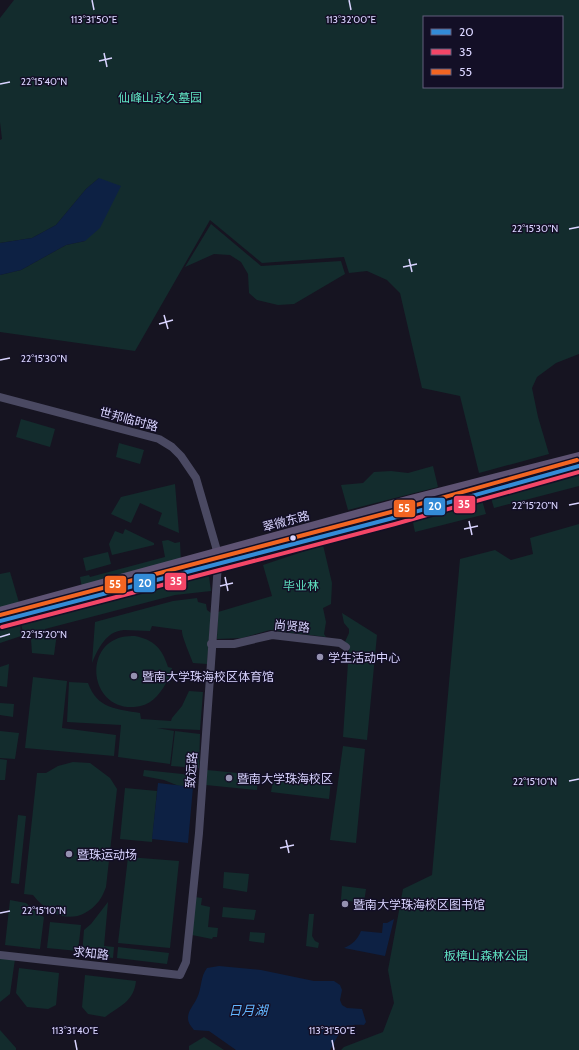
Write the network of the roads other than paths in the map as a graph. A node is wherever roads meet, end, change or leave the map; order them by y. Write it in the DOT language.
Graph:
graph roads {
  1 [pos="0,397"];
  2 [pos="579,457"];
  3 [pos="579,466"];
  4 [pos="217,553"];
  5 [pos="218,564"];
  6 [pos="3,610"];
  7 [pos="0,621"];
  8 [pos="211,644"];
  9 [pos="346,647"];
  10 [pos="0,956"];
  11 [pos="180,975"];
  1 -- 4 [label="street, 世邦临时路"];
  2 -- 4 [label="main road, 翠微东路"];
  3 -- 5 [label="main road, 翠微东路"];
  4 -- 5 [label="street, 世邦临时路"];
  4 -- 6 [label="main road, 翠微东路"];
  5 -- 7 [label="main road, 翠微东路"];
  5 -- 8 [label="street, 致远路"];
  8 -- 9 [label="street, 尚贤路"];
  8 -- 11 [label="street, 致远路"];
  10 -- 11 [label="street, 求知路"];
}
